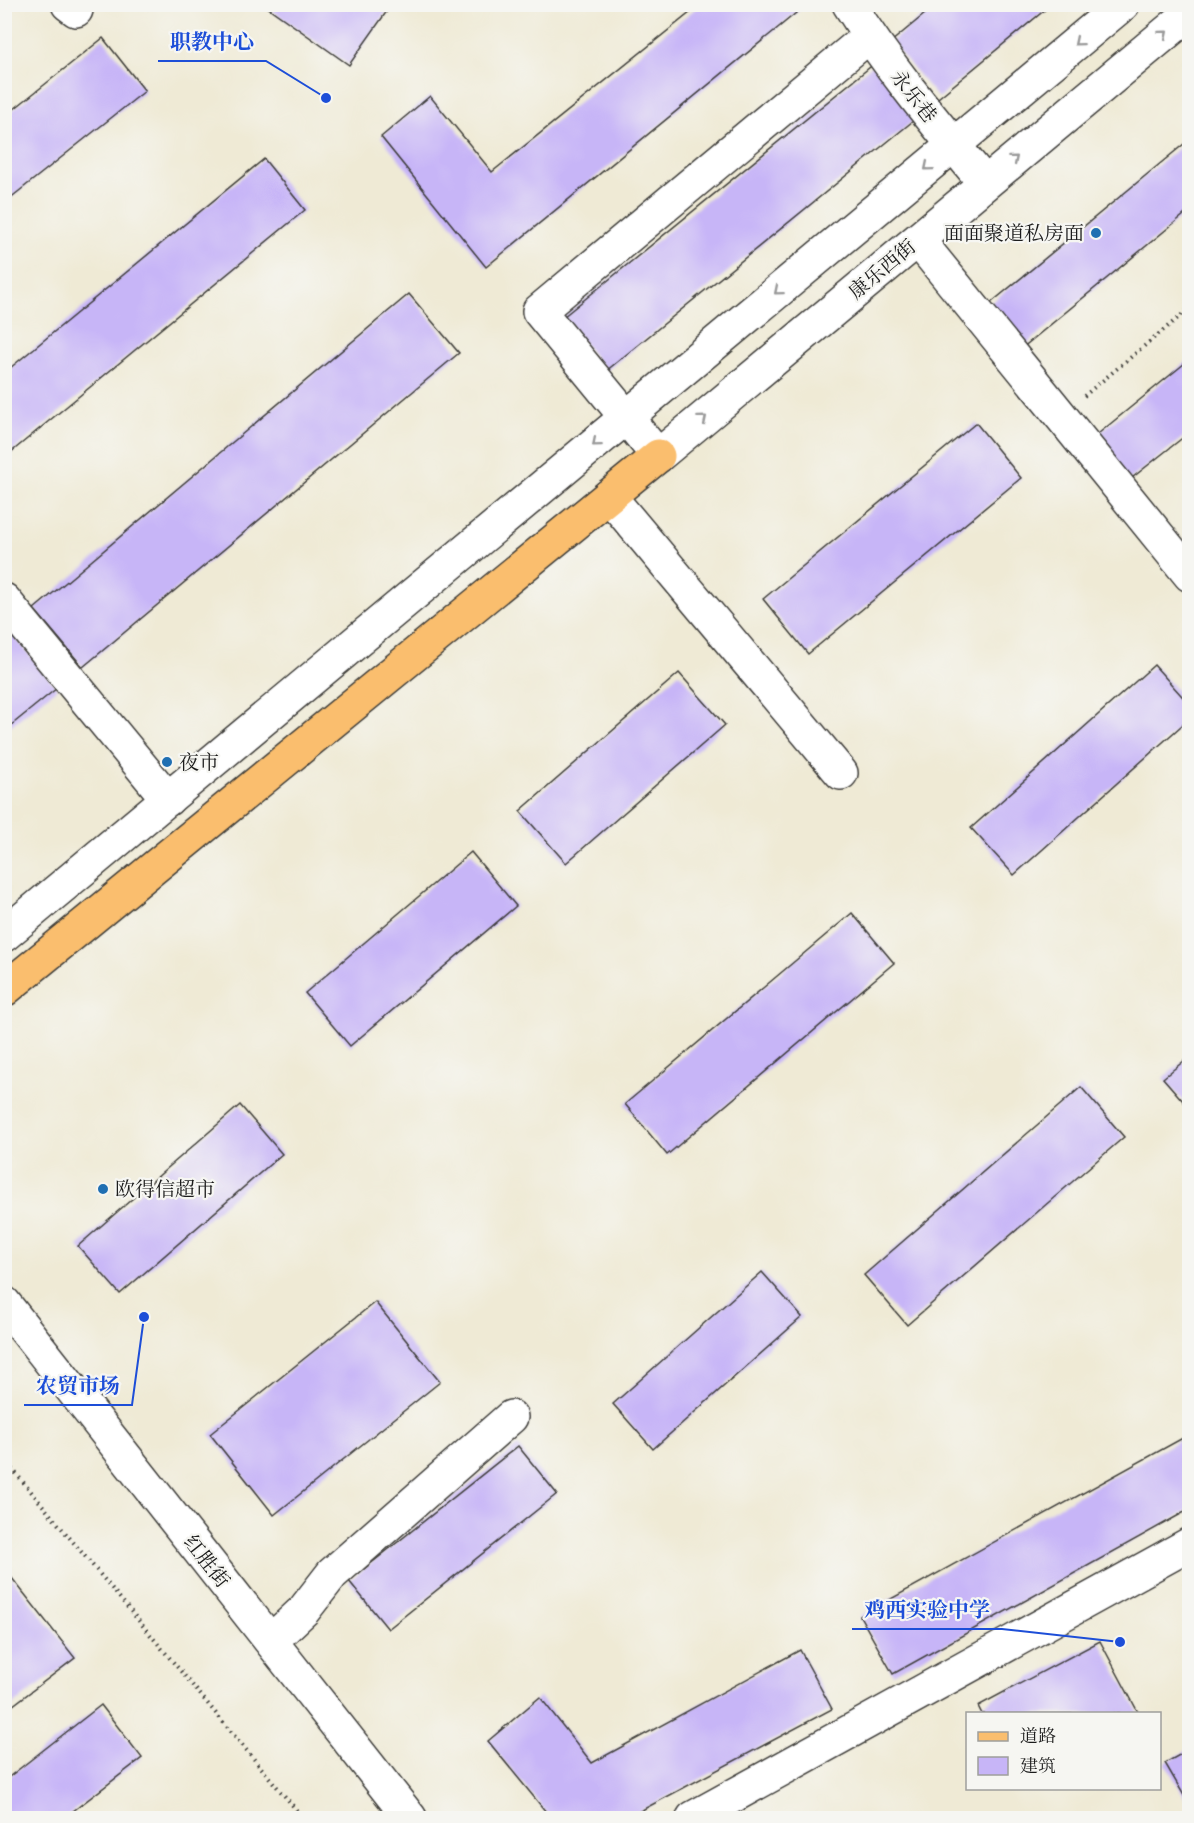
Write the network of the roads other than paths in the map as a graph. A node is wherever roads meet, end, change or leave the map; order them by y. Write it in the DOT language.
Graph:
graph roads {
  1 [pos="849,4"];
  2 [pos="1123,4"];
  3 [pos="1190,13"];
  4 [pos="869,36"];
  5 [pos="954,145"];
  6 [pos="985,183"];
  7 [pos="918,240"];
  8 [pos="626,418"];
  9 [pos="658,456"];
  10 [pos="609,496"];
  11 [pos="1190,575"];
  12 [pos="4,600"];
  13 [pos="841,773"];
  14 [pos="168,799"];
  15 [pos="4,934"];
  16 [pos="4,990"];
  17 [pos="4,1303"];
  18 [pos="511,1417"];
  19 [pos="1190,1544"];
  20 [pos="271,1641"];
  21 [pos="410,1818"];
  22 [pos="693,1818"];
  1 -- 4 [label="street, 永乐巷"];
  2 -- 5 [label="street, one-way"];
  6 -- 3 [label="street, 康乐西街, one-way"];
  4 -- 5 [label="street, 永乐巷"];
  4 -- 8 [label="street"];
  5 -- 6 [label="street, 永乐巷"];
  5 -- 8 [label="street, one-way"];
  6 -- 7 [label="street, 康乐西街"];
  9 -- 7 [label="street, 康乐西街, one-way"];
  7 -- 11 [label="street"];
  8 -- 9 [label="street"];
  8 -- 14 [label="street, one-way"];
  9 -- 10 [label="main road"];
  10 -- 13 [label="street"];
  10 -- 16 [label="main road"];
  12 -- 14 [label="street"];
  14 -- 15 [label="street"];
  17 -- 20 [label="street, 红胜街"];
  18 -- 20 [label="street"];
  19 -- 22 [label="street"];
  20 -- 21 [label="street, 红胜街"];
}
